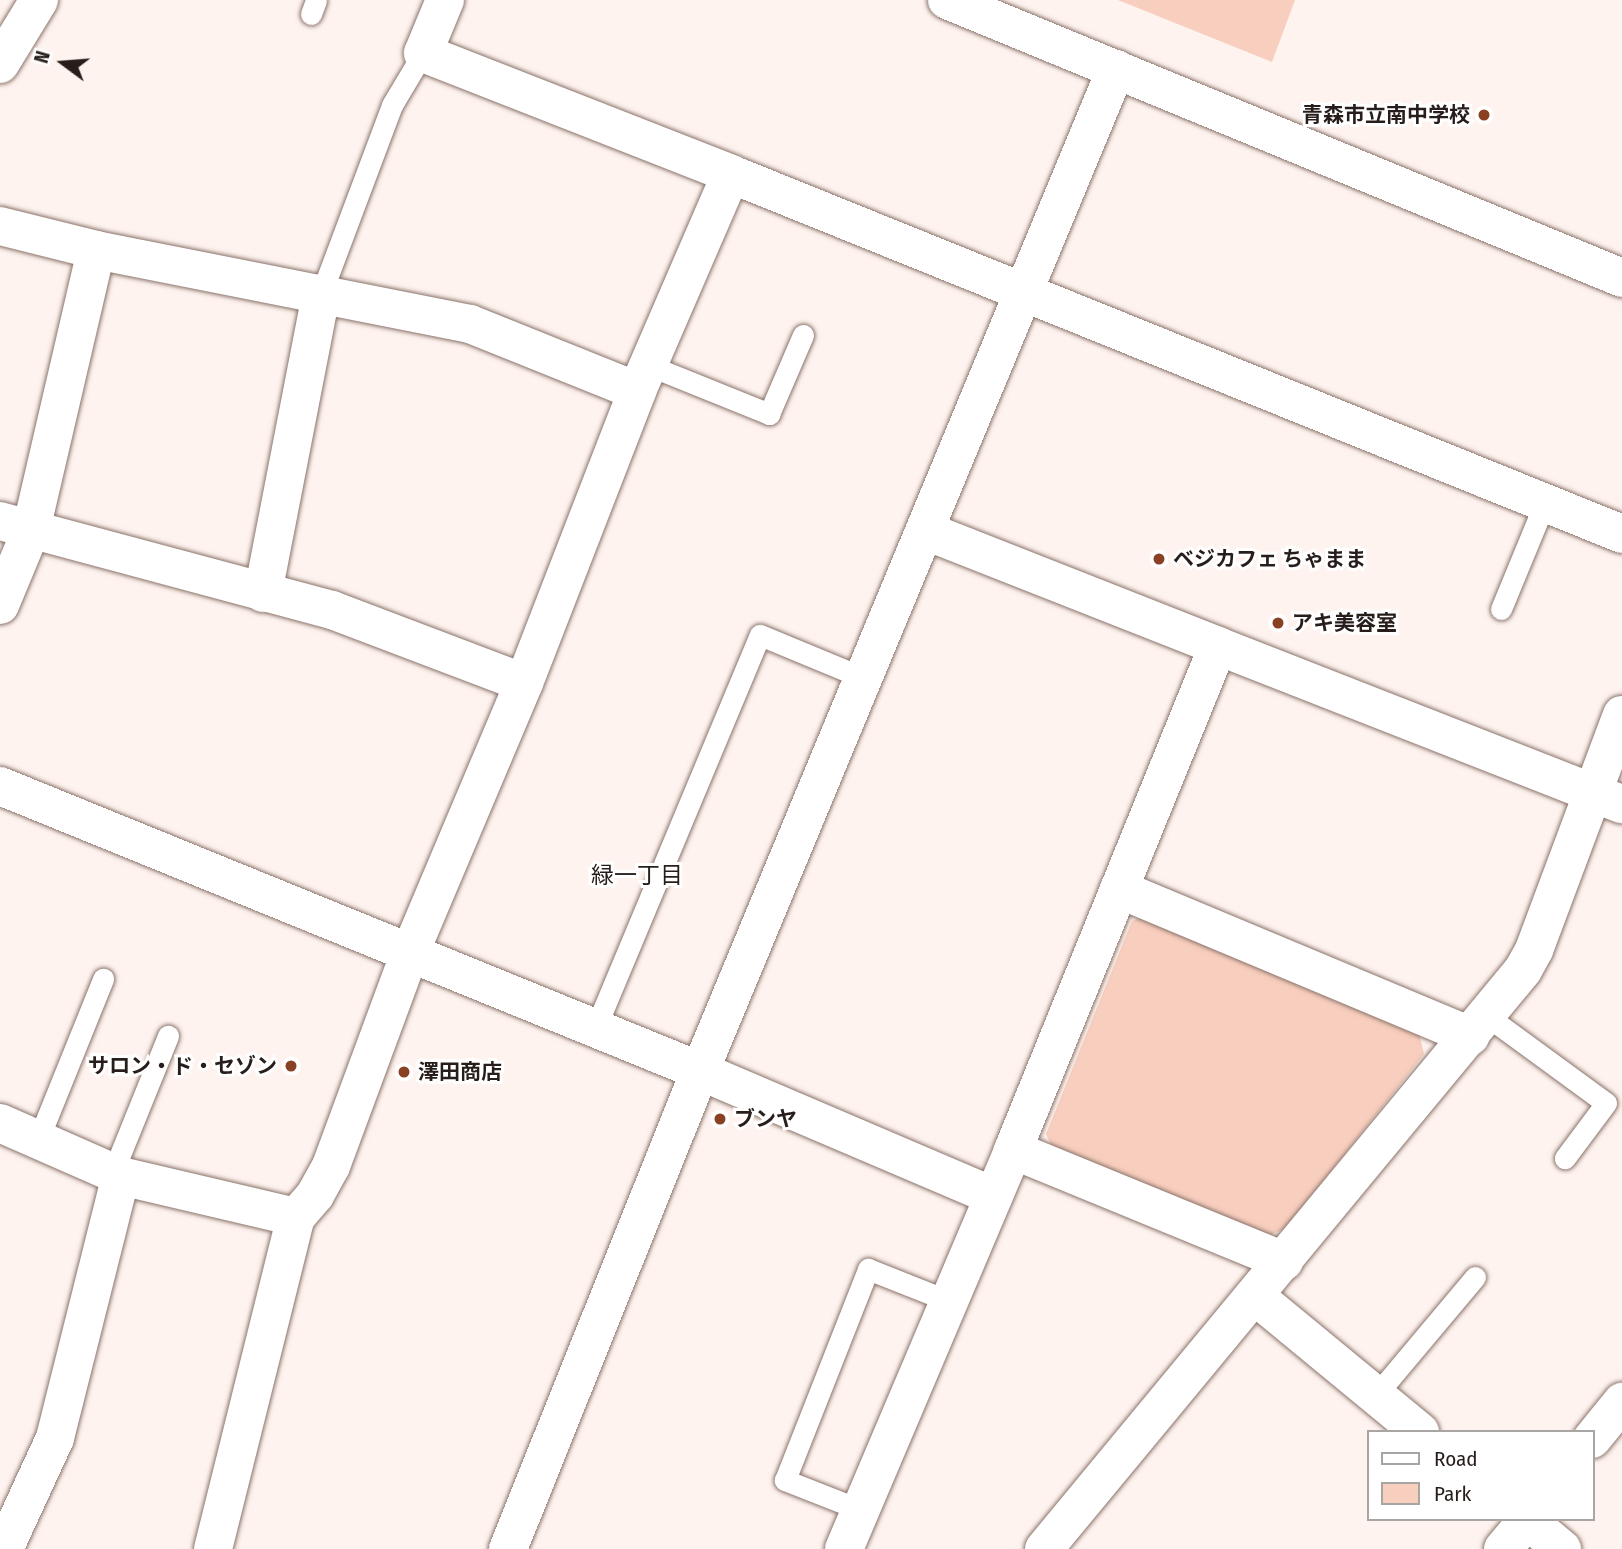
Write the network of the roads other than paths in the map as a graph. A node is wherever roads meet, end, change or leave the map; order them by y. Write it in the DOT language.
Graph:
graph roads {
  1 [pos="39,0"];
  2 [pos="445,0"];
  3 [pos="947,0"];
  4 [pos="423,53"];
  5 [pos="0,64"];
  6 [pos="1116,69"];
  7 [pos="731,174"];
  8 [pos="0,226"];
  9 [pos="96,250"];
  10 [pos="1622,278"];
  11 [pos="1023,291"];
  12 [pos="321,294"];
  13 [pos="803,335"];
  14 [pos="643,378"];
  15 [pos="1545,502"];
  16 [pos="15,526"];
  17 [pos="926,531"];
  18 [pos="1622,534"];
  19 [pos="263,593"];
  20 [pos="0,605"];
  21 [pos="1501,609"];
  22 [pos="1218,646"];
  23 [pos="864,678"];
  24 [pos="524,683"];
  25 [pos="1622,715"];
  26 [pos="0,786"];
  27 [pos="1608,798"];
  28 [pos="1119,889"];
  29 [pos="409,955"];
  30 [pos="103,979"];
  31 [pos="1478,1026"];
  32 [pos="595,1029"];
  33 [pos="168,1036"];
  34 [pos="700,1071"];
  35 [pos="0,1123"];
  36 [pos="38,1140"];
  37 [pos="1013,1150"];
  38 [pos="1565,1158"];
  39 [pos="117,1174"];
  40 [pos="993,1196"];
  41 [pos="296,1217"];
  42 [pos="1284,1261"];
  43 [pos="1475,1277"];
  44 [pos="1255,1296"];
  45 [pos="949,1301"];
  46 [pos="1376,1395"];
  47 [pos="1622,1402"];
  48 [pos="1418,1430"];
  49 [pos="1594,1437"];
  50 [pos="861,1510"];
  51 [pos="1525,1521"];
  52 [pos="1529,1521"];
  53 [pos="4,1549"];
  54 [pos="213,1549"];
  55 [pos="508,1549"];
  56 [pos="844,1549"];
  57 [pos="1044,1549"];
  58 [pos="1503,1549"];
  59 [pos="1562,1549"];
  1 -- 5 [label="street"];
  2 -- 4 [label="street"];
  3 -- 6 [label="street"];
  4 -- 7 [label="street"];
  4 -- 12 [label="lane"];
  6 -- 10 [label="street"];
  6 -- 11 [label="street"];
  7 -- 11 [label="street"];
  7 -- 14 [label="street"];
  8 -- 9 [label="street"];
  9 -- 12 [label="street"];
  9 -- 16 [label="street"];
  11 -- 15 [label="street"];
  11 -- 17 [label="street"];
  12 -- 14 [label="street"];
  12 -- 19 [label="street"];
  13 -- 14 [label="lane"];
  14 -- 24 [label="street"];
  15 -- 18 [label="street"];
  15 -- 21 [label="lane"];
  16 -- 19 [label="street"];
  16 -- 20 [label="street"];
  17 -- 22 [label="street"];
  17 -- 23 [label="street"];
  19 -- 24 [label="street"];
  22 -- 27 [label="street"];
  22 -- 28 [label="street"];
  23 -- 32 [label="lane"];
  23 -- 34 [label="street"];
  24 -- 29 [label="street"];
  25 -- 27 [label="street"];
  26 -- 29 [label="street"];
  27 -- 31 [label="street"];
  28 -- 31 [label="street"];
  28 -- 37 [label="street"];
  29 -- 32 [label="street"];
  29 -- 41 [label="street"];
  30 -- 36 [label="lane"];
  31 -- 38 [label="lane"];
  31 -- 42 [label="street"];
  32 -- 34 [label="street"];
  33 -- 39 [label="lane"];
  34 -- 40 [label="street"];
  34 -- 55 [label="street"];
  35 -- 36 [label="street"];
  36 -- 39 [label="street"];
  37 -- 40 [label="street"];
  37 -- 42 [label="street"];
  39 -- 41 [label="street"];
  39 -- 53 [label="street"];
  40 -- 45 [label="street"];
  41 -- 54 [label="street"];
  42 -- 44 [label="street"];
  43 -- 46 [label="lane"];
  44 -- 46 [label="street"];
  44 -- 57 [label="street"];
  45 -- 50 [label="street"];
  45 -- 50 [label="lane"];
  46 -- 48 [label="street"];
  47 -- 49 [label="street"];
  50 -- 56 [label="street"];
  51 -- 58 [label="street"];
  52 -- 59 [label="street"];
}
